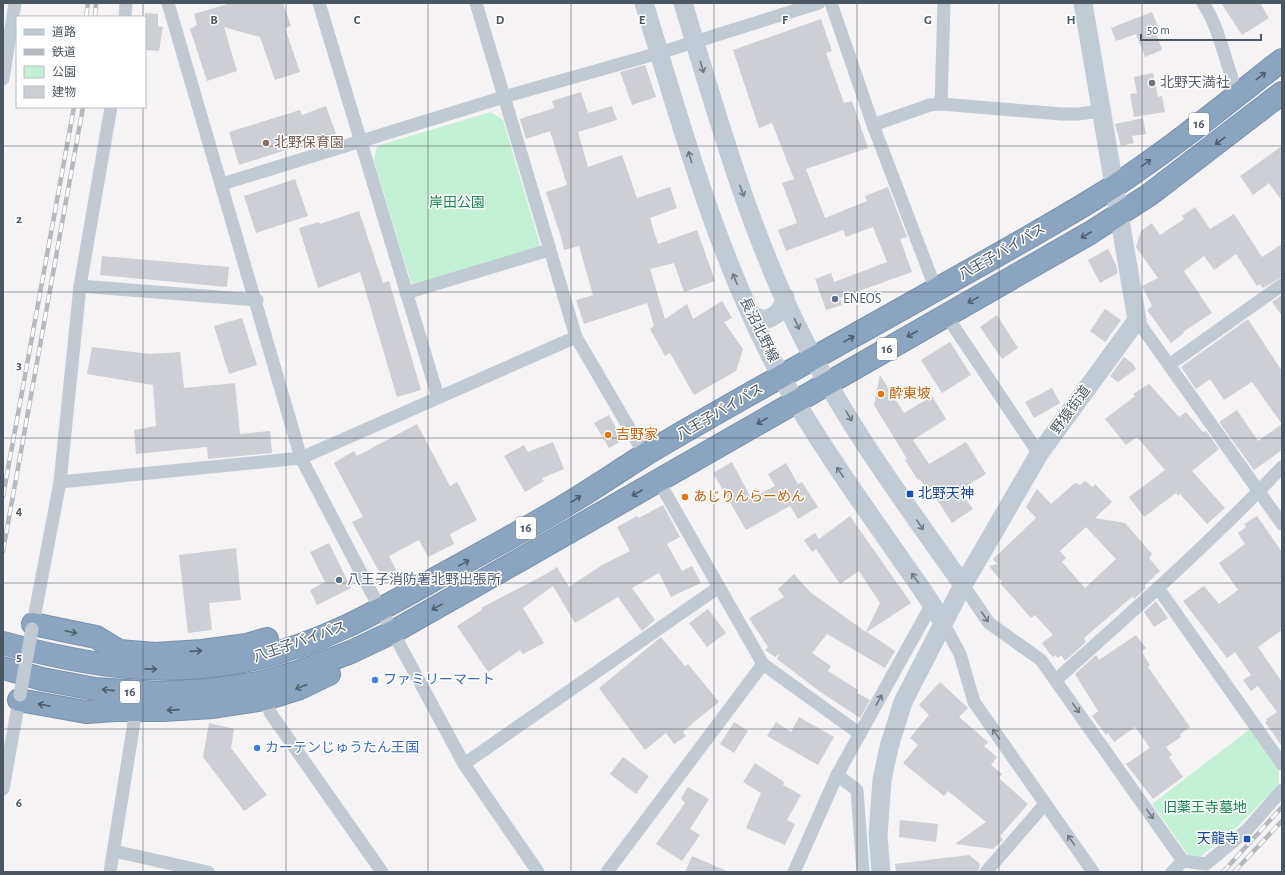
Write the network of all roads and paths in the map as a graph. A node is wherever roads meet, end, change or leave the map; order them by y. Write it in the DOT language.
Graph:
graph roads {
  1 [pos="15,3"];
  2 [pos="126,3"];
  3 [pos="168,3"];
  4 [pos="318,3"];
  5 [pos="476,3"];
  6 [pos="644,3"];
  7 [pos="683,3"];
  8 [pos="819,3"];
  9 [pos="831,3"];
  10 [pos="944,3"];
  11 [pos="1083,3"];
  12 [pos="1203,3"];
  13 [pos="125,16"];
  14 [pos="695,42"];
  15 [pos="659,53"];
  16 [pos="1282,60"];
  17 [pos="3,79"];
  18 [pos="1282,94"];
  19 [pos="1238,95"];
  20 [pos="504,97"];
  21 [pos="941,104"];
  22 [pos="111,108"];
  23 [pos="1101,111"];
  24 [pos="873,125"];
  25 [pos="360,141"];
  26 [pos="222,184"];
  27 [pos="1114,186"];
  28 [pos="1120,215"];
  29 [pos="549,250"];
  30 [pos="1282,285"];
  31 [pos="80,286"];
  32 [pos="936,290"];
  33 [pos="406,293"];
  34 [pos="785,297"];
  35 [pos="256,300"];
  36 [pos="946,315"];
  37 [pos="752,316"];
  38 [pos="1137,320"];
  39 [pos="576,337"];
  40 [pos="815,358"];
  41 [pos="1169,365"];
  42 [pos="782,377"];
  43 [pos="828,383"];
  44 [pos="438,397"];
  45 [pos="795,401"];
  46 [pos="1039,454"];
  47 [pos="645,455"];
  48 [pos="301,458"];
  49 [pos="1282,466"];
  50 [pos="658,480"];
  51 [pos="60,482"];
  52 [pos="1259,491"];
  53 [pos="1282,524"];
  54 [pos="963,585"];
  55 [pos="719,587"];
  56 [pos="1158,588"];
  57 [pos="932,604"];
  58 [pos="381,610"];
  59 [pos="943,623"];
  60 [pos="32,627"];
  61 [pos="393,632"];
  62 [pos="3,643"];
  63 [pos="763,664"];
  64 [pos="3,668"];
  65 [pos="1056,680"];
  66 [pos="19,697"];
  67 [pos="265,699"];
  68 [pos="136,710"];
  69 [pos="860,734"];
  70 [pos="464,764"];
  71 [pos="1282,764"];
  72 [pos="837,775"];
  73 [pos="3,789"];
  74 [pos="1282,790"];
  75 [pos="1045,804"];
  76 [pos="114,851"];
  77 [pos="1183,861"];
  78 [pos="110,872"];
  79 [pos="208,872"];
  80 [pos="382,872"];
  81 [pos="538,872"];
  82 [pos="607,872"];
  83 [pos="794,872"];
  84 [pos="863,872"];
  85 [pos="881,872"];
  86 [pos="986,872"];
  87 [pos="1093,872"];
  88 [pos="1172,872"];
  1 -- 17 [label="street"];
  2 -- 13 [label="street"];
  3 -- 26 [label="street"];
  4 -- 25 [label="street"];
  5 -- 20 [label="street"];
  6 -- 15 [label="main road, 長沼北野線"];
  7 -- 14 [label="main road"];
  8 -- 14 [label="street"];
  9 -- 24 [label="street"];
  10 -- 21 [label="street"];
  11 -- 23 [label="main road"];
  12 -- 19 [label="street"];
  14 -- 15 [label="street"];
  14 -- 34 [label="main road, one-way"];
  15 -- 20 [label="street"];
  37 -- 15 [label="main road, 長沼北野線, one-way"];
  19 -- 16 [label="highway, 八王子バイパス / 16, one-way"];
  18 -- 28 [label="highway, 八王子バイパス / 16, one-way"];
  27 -- 19 [label="highway, 八王子バイパス / 16, one-way"];
  20 -- 25 [label="street"];
  20 -- 29 [label="street"];
  21 -- 23 [label="street"];
  21 -- 24 [label="street"];
  22 -- 31 [label="street"];
  23 -- 27 [label="main road"];
  24 -- 32 [label="street"];
  25 -- 26 [label="street"];
  25 -- 33 [label="street"];
  26 -- 35 [label="street"];
  27 -- 28 [label="main road"];
  27 -- 32 [label="highway, 八王子バイパス / 16"];
  28 -- 36 [label="highway, 八王子バイパス / 16, one-way"];
  28 -- 38 [label="main road"];
  29 -- 33 [label="street"];
  29 -- 39 [label="street"];
  30 -- 41 [label="street"];
  31 -- 35 [label="street"];
  31 -- 51 [label="street"];
  40 -- 32 [label="highway, 八王子バイパス / 16, one-way"];
  33 -- 44 [label="street"];
  34 -- 37 [label="main road"];
  34 -- 40 [label="main road, one-way"];
  35 -- 48 [label="street"];
  36 -- 43 [label="highway, 八王子バイパス / 16, one-way"];
  36 -- 46 [label="street"];
  37 -- 42 [label="main road, 長沼北野線"];
  38 -- 41 [label="street"];
  38 -- 46 [label="main road, 野猿街道"];
  39 -- 44 [label="street"];
  39 -- 47 [label="street"];
  40 -- 42 [label="highway, 八王子バイパス / 16"];
  40 -- 43 [label="main road"];
  41 -- 52 [label="street"];
  42 -- 45 [label="main road, 長沼北野線"];
  42 -- 47 [label="highway, 八王子バイパス / 16"];
  43 -- 45 [label="highway, 八王子バイパス / 16"];
  43 -- 54 [label="main road, one-way"];
  44 -- 48 [label="street"];
  45 -- 50 [label="highway, 八王子バイパス / 16, one-way"];
  57 -- 45 [label="main road, 長沼北野線, one-way"];
  46 -- 54 [label="main road, 野猿街道"];
  58 -- 47 [label="highway, 八王子バイパス / 16, one-way"];
  48 -- 51 [label="street"];
  48 -- 58 [label="street"];
  49 -- 52 [label="street"];
  50 -- 55 [label="street"];
  50 -- 61 [label="highway, 八王子バイパス / 16, one-way"];
  51 -- 60 [label="street"];
  52 -- 53 [label="street"];
  52 -- 56 [label="street"];
  54 -- 59 [label="main road, 野猿街道"];
  54 -- 65 [label="street, one-way"];
  55 -- 63 [label="street"];
  55 -- 70 [label="street"];
  56 -- 65 [label="street"];
  56 -- 71 [label="street"];
  57 -- 59 [label="main road, 長沼北野線"];
  69 -- 57 [label="street, one-way"];
  60 -- 58 [label="highway, one-way"];
  58 -- 61 [label="street"];
  62 -- 58 [label="highway, 八王子バイパス / 16, one-way"];
  75 -- 59 [label="street, one-way"];
  59 -- 85 [label="main road, 野猿街道"];
  60 -- 66 [label="street, bridge"];
  61 -- 64 [label="highway, 八王子バイパス / 16, one-way"];
  61 -- 67 [label="highway, one-way"];
  61 -- 70 [label="street"];
  63 -- 69 [label="street"];
  63 -- 82 [label="street"];
  65 -- 77 [label="street, one-way"];
  68 -- 66 [label="highway, one-way"];
  66 -- 73 [label="street"];
  67 -- 68 [label="highway, one-way"];
  67 -- 80 [label="street"];
  68 -- 76 [label="street"];
  69 -- 72 [label="street"];
  70 -- 81 [label="street"];
  72 -- 83 [label="street"];
  72 -- 84 [label="street"];
  74 -- 77 [label="street"];
  75 -- 86 [label="street"];
  87 -- 75 [label="street, one-way"];
  76 -- 78 [label="street"];
  76 -- 79 [label="street"];
  77 -- 88 [label="street"];
}
